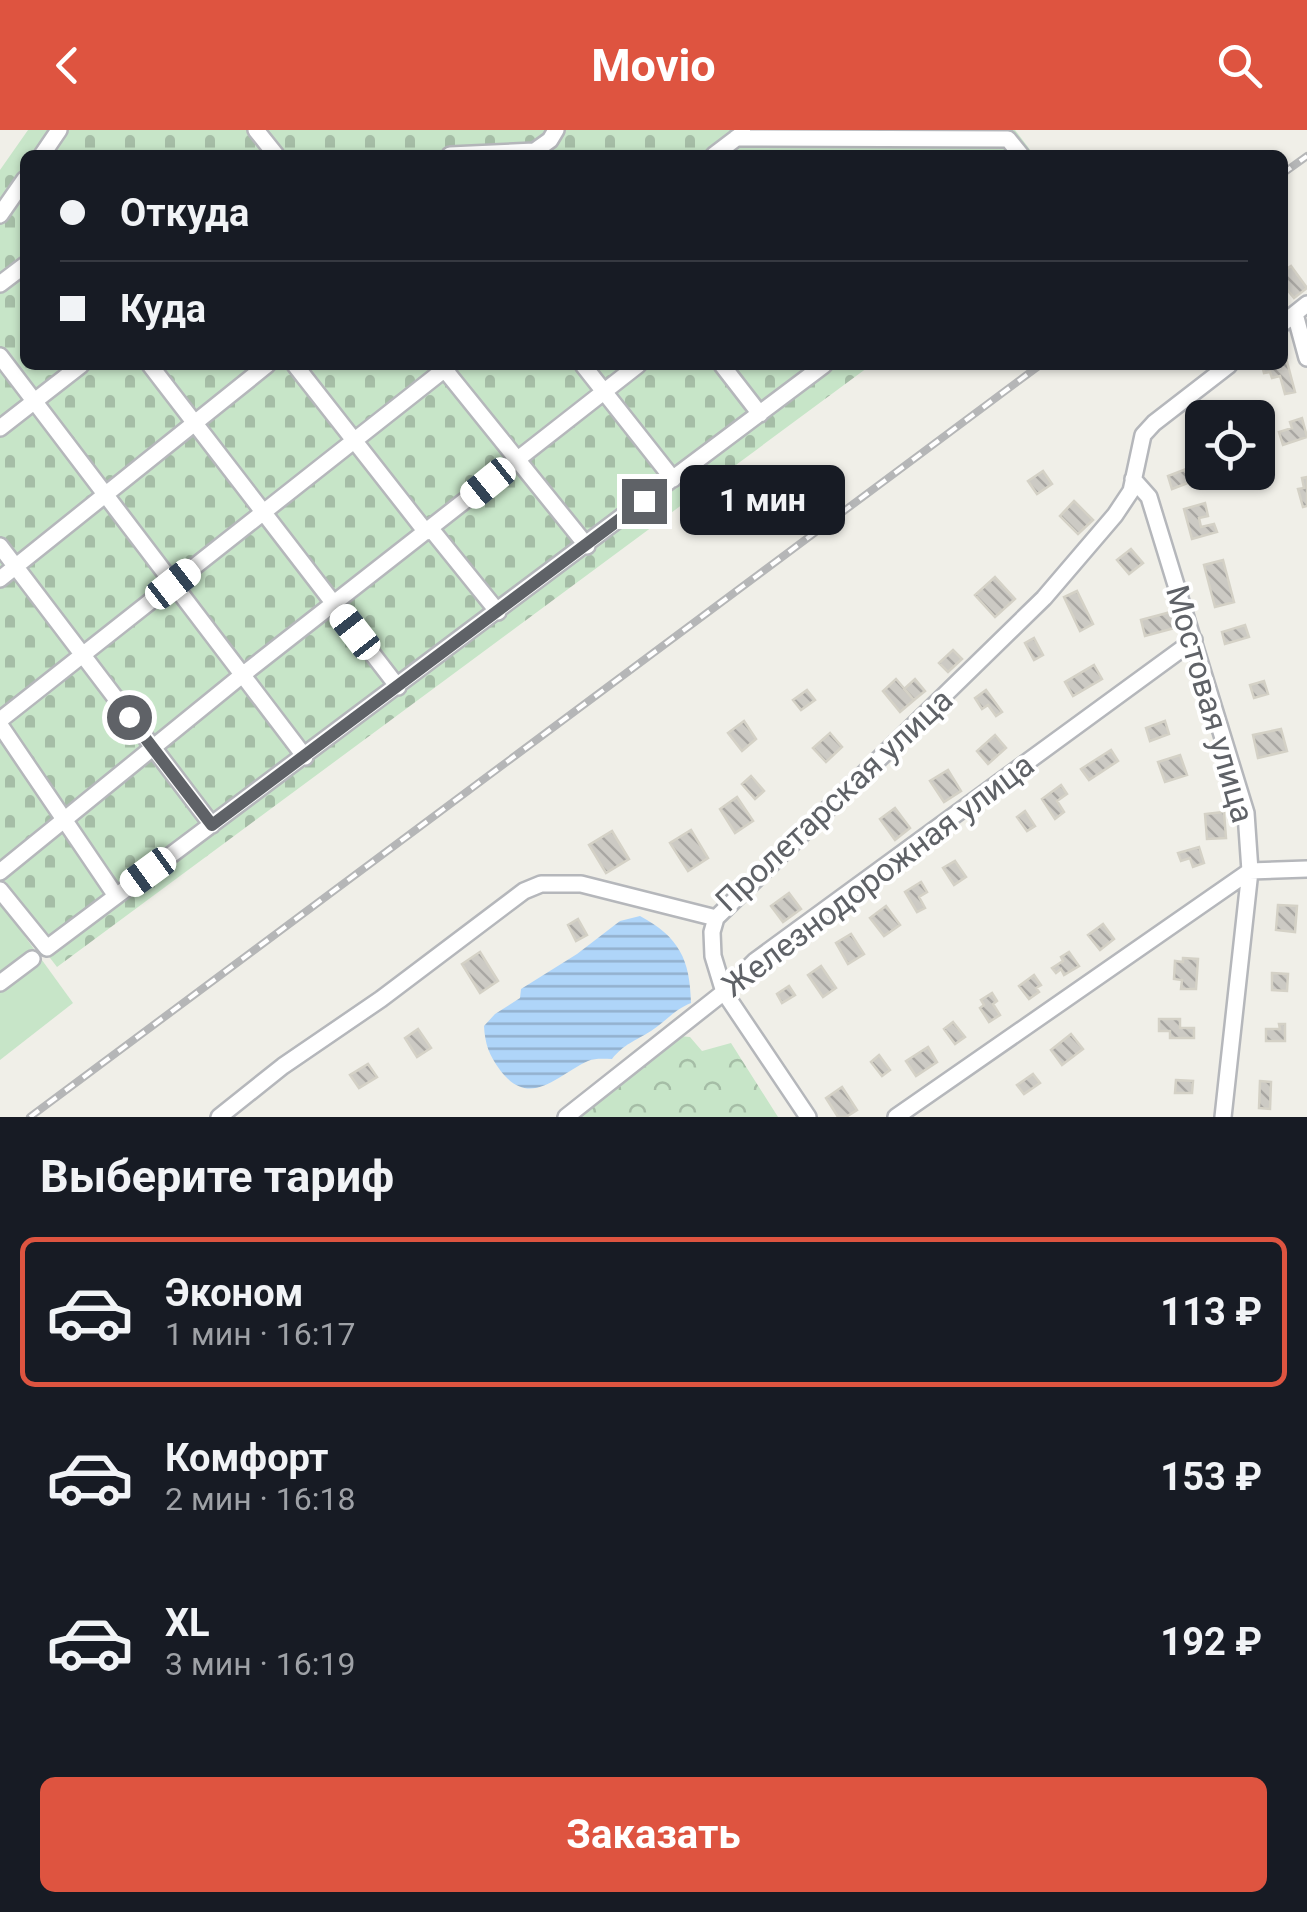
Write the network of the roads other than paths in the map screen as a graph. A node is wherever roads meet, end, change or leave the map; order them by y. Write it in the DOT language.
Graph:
graph roads {
  1 [pos="256,130"];
  2 [pos="741,134"];
  3 [pos="272,150"];
  4 [pos="720,150"];
  5 [pos="1016,150"];
  6 [pos="20,192"];
  7 [pos="0,215"];
  8 [pos="20,268"];
  9 [pos="0,284"];
  10 [pos="1295,314"];
  11 [pos="0,356"];
  12 [pos="1307,358"];
  13 [pos="75,370"];
  14 [pos="154,370"];
  15 [pos="261,370"];
  16 [pos="298,370"];
  17 [pos="441,370"];
  18 [pos="447,370"];
  19 [pos="587,370"];
  20 [pos="632,370"];
  21 [pos="726,370"];
  22 [pos="817,370"];
  23 [pos="1223,370"];
  24 [pos="604,392"];
  25 [pos="35,401"];
  26 [pos="760,414"];
  27 [pos="195,423"];
  28 [pos="0,428"];
  29 [pos="354,439"];
  30 [pos="517,460"];
  31 [pos="673,479"];
  32 [pos="1133,479"];
  33 [pos="105,496"];
  34 [pos="263,512"];
  35 [pos="429,530"];
  36 [pos="0,546"];
  37 [pos="587,546"];
  38 [pos="16,566"];
  39 [pos="0,580"];
  40 [pos="173,584"];
  41 [pos="333,605"];
  42 [pos="498,612"];
  43 [pos="1194,640"];
  44 [pos="83,656"];
  45 [pos="242,676"];
  46 [pos="398,687"];
  47 [pos="0,722"];
  48 [pos="152,747"];
  49 [pos="305,757"];
  50 [pos="63,818"];
  51 [pos="212,825"];
  52 [pos="1307,869"];
  53 [pos="1250,870"];
  54 [pos="0,872"];
  55 [pos="0,890"];
  56 [pos="116,896"];
  57 [pos="716,918"];
  58 [pos="32,959"];
  59 [pos="0,983"];
  60 [pos="724,992"];
  61 [pos="219,1117"];
  62 [pos="566,1117"];
  63 [pos="808,1117"];
  64 [pos="896,1117"];
  65 [pos="1222,1117"];
  1 -- 3 [label="street"];
  2 -- 4 [label="street"];
  2 -- 5 [label="street"];
  6 -- 7 [label="street"];
  8 -- 9 [label="street"];
  10 -- 12 [label="street"];
  11 -- 25 [label="street"];
  13 -- 25 [label="street"];
  14 -- 27 [label="street"];
  15 -- 27 [label="street"];
  16 -- 29 [label="street"];
  17 -- 29 [label="street"];
  18 -- 30 [label="street"];
  19 -- 24 [label="street"];
  20 -- 24 [label="street"];
  21 -- 26 [label="street"];
  22 -- 26 [label="street"];
  23 -- 32 [label="street, Пролетарская улица"];
  24 -- 30 [label="street"];
  24 -- 31 [label="street"];
  25 -- 28 [label="street"];
  25 -- 33 [label="street"];
  26 -- 31 [label="street"];
  27 -- 33 [label="street"];
  27 -- 34 [label="street"];
  29 -- 34 [label="street"];
  29 -- 35 [label="street"];
  30 -- 35 [label="street"];
  30 -- 37 [label="street"];
  31 -- 37 [label="street"];
  32 -- 43 [label="street, Мостовая улица"];
  32 -- 57 [label="street, Пролетарская улица"];
  33 -- 38 [label="street"];
  33 -- 40 [label="street"];
  34 -- 40 [label="street"];
  34 -- 41 [label="street"];
  35 -- 41 [label="street"];
  35 -- 42 [label="street"];
  36 -- 38 [label="street"];
  37 -- 42 [label="street"];
  38 -- 39 [label="street"];
  38 -- 44 [label="street"];
  40 -- 44 [label="street"];
  40 -- 45 [label="street"];
  41 -- 45 [label="street"];
  41 -- 46 [label="street"];
  42 -- 46 [label="street"];
  43 -- 53 [label="street, Мостовая улица"];
  43 -- 60 [label="street, Железнодорожная улица"];
  44 -- 47 [label="street"];
  44 -- 48 [label="street"];
  45 -- 48 [label="street"];
  45 -- 49 [label="street"];
  46 -- 49 [label="street"];
  47 -- 50 [label="street"];
  48 -- 50 [label="street"];
  48 -- 51 [label="street"];
  49 -- 51 [label="street"];
  50 -- 54 [label="street"];
  50 -- 56 [label="street"];
  51 -- 56 [label="street"];
  52 -- 53 [label="street"];
  53 -- 64 [label="street"];
  53 -- 65 [label="street, Мостовая улица"];
  55 -- 56 [label="street"];
  57 -- 60 [label="street"];
  57 -- 61 [label="street, Пролетарская улица"];
  58 -- 59 [label="street"];
  60 -- 62 [label="street, Железнодорожная улица"];
  60 -- 63 [label="street"];
}
